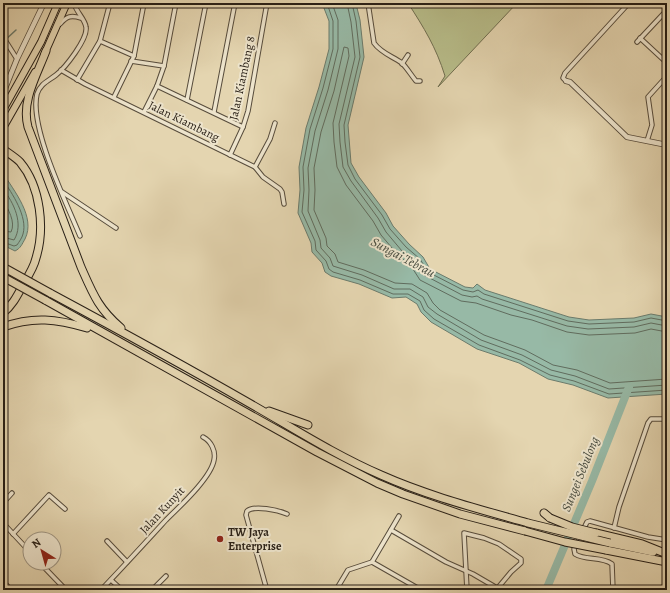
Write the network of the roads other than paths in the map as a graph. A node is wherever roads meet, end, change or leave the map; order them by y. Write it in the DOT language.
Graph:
graph roads {
  1 [pos="44,3"];
  2 [pos="58,3"];
  3 [pos="67,3"];
  4 [pos="74,3"];
  5 [pos="110,3"];
  6 [pos="144,3"];
  7 [pos="176,3"];
  8 [pos="206,3"];
  9 [pos="235,3"];
  10 [pos="267,3"];
  11 [pos="368,3"];
  12 [pos="629,3"];
  13 [pos="667,10"];
  14 [pos="81,18"];
  15 [pos="57,28"];
  16 [pos="3,37"];
  17 [pos="640,38"];
  18 [pos="100,41"];
  19 [pos="637,42"];
  20 [pos="46,51"];
  21 [pos="408,55"];
  22 [pos="134,56"];
  23 [pos="17,59"];
  24 [pos="131,61"];
  25 [pos="667,63"];
  26 [pos="402,64"];
  27 [pos="164,66"];
  28 [pos="61,70"];
  29 [pos="667,76"];
  30 [pos="78,80"];
  31 [pos="420,81"];
  32 [pos="566,81"];
  33 [pos="157,86"];
  34 [pos="114,97"];
  35 [pos="3,98"];
  36 [pos="187,100"];
  37 [pos="3,110"];
  38 [pos="144,112"];
  39 [pos="214,112"];
  40 [pos="275,123"];
  41 [pos="243,127"];
  42 [pos="3,128"];
  43 [pos="647,141"];
  44 [pos="667,145"];
  45 [pos="4,150"];
  46 [pos="230,155"];
  47 [pos="255,167"];
  48 [pos="61,192"];
  49 [pos="284,204"];
  50 [pos="116,228"];
  51 [pos="80,236"];
  52 [pos="3,267"];
  53 [pos="3,277"];
  54 [pos="3,313"];
  55 [pos="3,327"];
  56 [pos="97,330"];
  57 [pos="129,336"];
  58 [pos="249,402"];
  59 [pos="667,419"];
  60 [pos="308,426"];
  61 [pos="203,437"];
  62 [pos="12,493"];
  63 [pos="3,503"];
  64 [pos="65,509"];
  65 [pos="544,513"];
  66 [pos="287,514"];
  67 [pos="400,516"];
  68 [pos="3,523"];
  69 [pos="614,528"];
  70 [pos="391,530"];
  71 [pos="13,534"];
  72 [pos="667,540"];
  73 [pos="107,542"];
  74 [pos="22,544"];
  75 [pos="667,554"];
  76 [pos="128,562"];
  77 [pos="372,562"];
  78 [pos="667,562"];
  79 [pos="48,571"];
  80 [pos="466,571"];
  81 [pos="166,576"];
  82 [pos="111,580"];
  83 [pos="3,581"];
  84 [pos="496,589"];
  85 [pos="11,590"];
  86 [pos="66,590"];
  87 [pos="101,590"];
  88 [pos="122,590"];
  89 [pos="152,590"];
  90 [pos="268,590"];
  91 [pos="336,590"];
  92 [pos="421,590"];
  93 [pos="467,590"];
  94 [pos="613,590"];
  1 -- 23 [label="street"];
  2 -- 37 [label="highway"];
  3 -- 15 [label="highway"];
  4 -- 14 [label="street"];
  5 -- 18 [label="street"];
  6 -- 22 [label="street"];
  7 -- 27 [label="street"];
  8 -- 36 [label="street"];
  9 -- 39 [label="street"];
  10 -- 41 [label="street, Jalan Kiambang 8"];
  11 -- 26 [label="street"];
  12 -- 32 [label="street"];
  13 -- 17 [label="street"];
  14 -- 15 [label="street"];
  14 -- 28 [label="street"];
  15 -- 20 [label="highway"];
  16 -- 23 [label="street"];
  17 -- 19 [label="street"];
  17 -- 25 [label="street"];
  18 -- 22 [label="street"];
  18 -- 30 [label="street"];
  20 -- 42 [label="highway"];
  20 -- 57 [label="highway"];
  21 -- 26 [label="street"];
  22 -- 24 [label="street"];
  23 -- 35 [label="street"];
  24 -- 27 [label="street"];
  24 -- 34 [label="street"];
  26 -- 31 [label="street"];
  27 -- 33 [label="street"];
  28 -- 30 [label="street, Jalan Kiambang"];
  28 -- 48 [label="street"];
  29 -- 43 [label="street"];
  30 -- 34 [label="street, Jalan Kiambang"];
  32 -- 43 [label="street"];
  33 -- 36 [label="street"];
  33 -- 38 [label="street"];
  34 -- 38 [label="street, Jalan Kiambang"];
  36 -- 39 [label="street"];
  38 -- 46 [label="street, Jalan Kiambang"];
  39 -- 41 [label="street"];
  40 -- 47 [label="street"];
  41 -- 46 [label="street, Jalan Kiambang 8"];
  43 -- 44 [label="street"];
  45 -- 54 [label="highway"];
  46 -- 47 [label="street, Jalan Kiambang"];
  47 -- 49 [label="street, Jalan Kiambang"];
  48 -- 50 [label="street"];
  48 -- 51 [label="street"];
  52 -- 57 [label="highway, bridge"];
  53 -- 56 [label="highway, bridge"];
  55 -- 56 [label="highway"];
  56 -- 78 [label="highway, bridge"];
  57 -- 58 [label="highway"];
  58 -- 60 [label="highway"];
  58 -- 75 [label="highway, bridge"];
  59 -- 69 [label="street"];
  61 -- 76 [label="street, Jalan Kunyit"];
  62 -- 63 [label="street"];
  64 -- 71 [label="street"];
  65 -- 75 [label="highway, bridge"];
  66 -- 90 [label="street"];
  67 -- 70 [label="street"];
  68 -- 71 [label="street"];
  69 -- 72 [label="street"];
  69 -- 94 [label="street"];
  70 -- 77 [label="street"];
  70 -- 80 [label="street"];
  71 -- 74 [label="street"];
  73 -- 76 [label="street"];
  76 -- 82 [label="street, Jalan Kunyit"];
  77 -- 91 [label="street"];
  77 -- 92 [label="street"];
  79 -- 86 [label="street"];
  80 -- 84 [label="street"];
  80 -- 84 [label="street"];
  80 -- 93 [label="street"];
  81 -- 89 [label="street"];
  82 -- 87 [label="street, Jalan Kunyit"];
  82 -- 88 [label="street"];
  83 -- 85 [label="street"];
}
